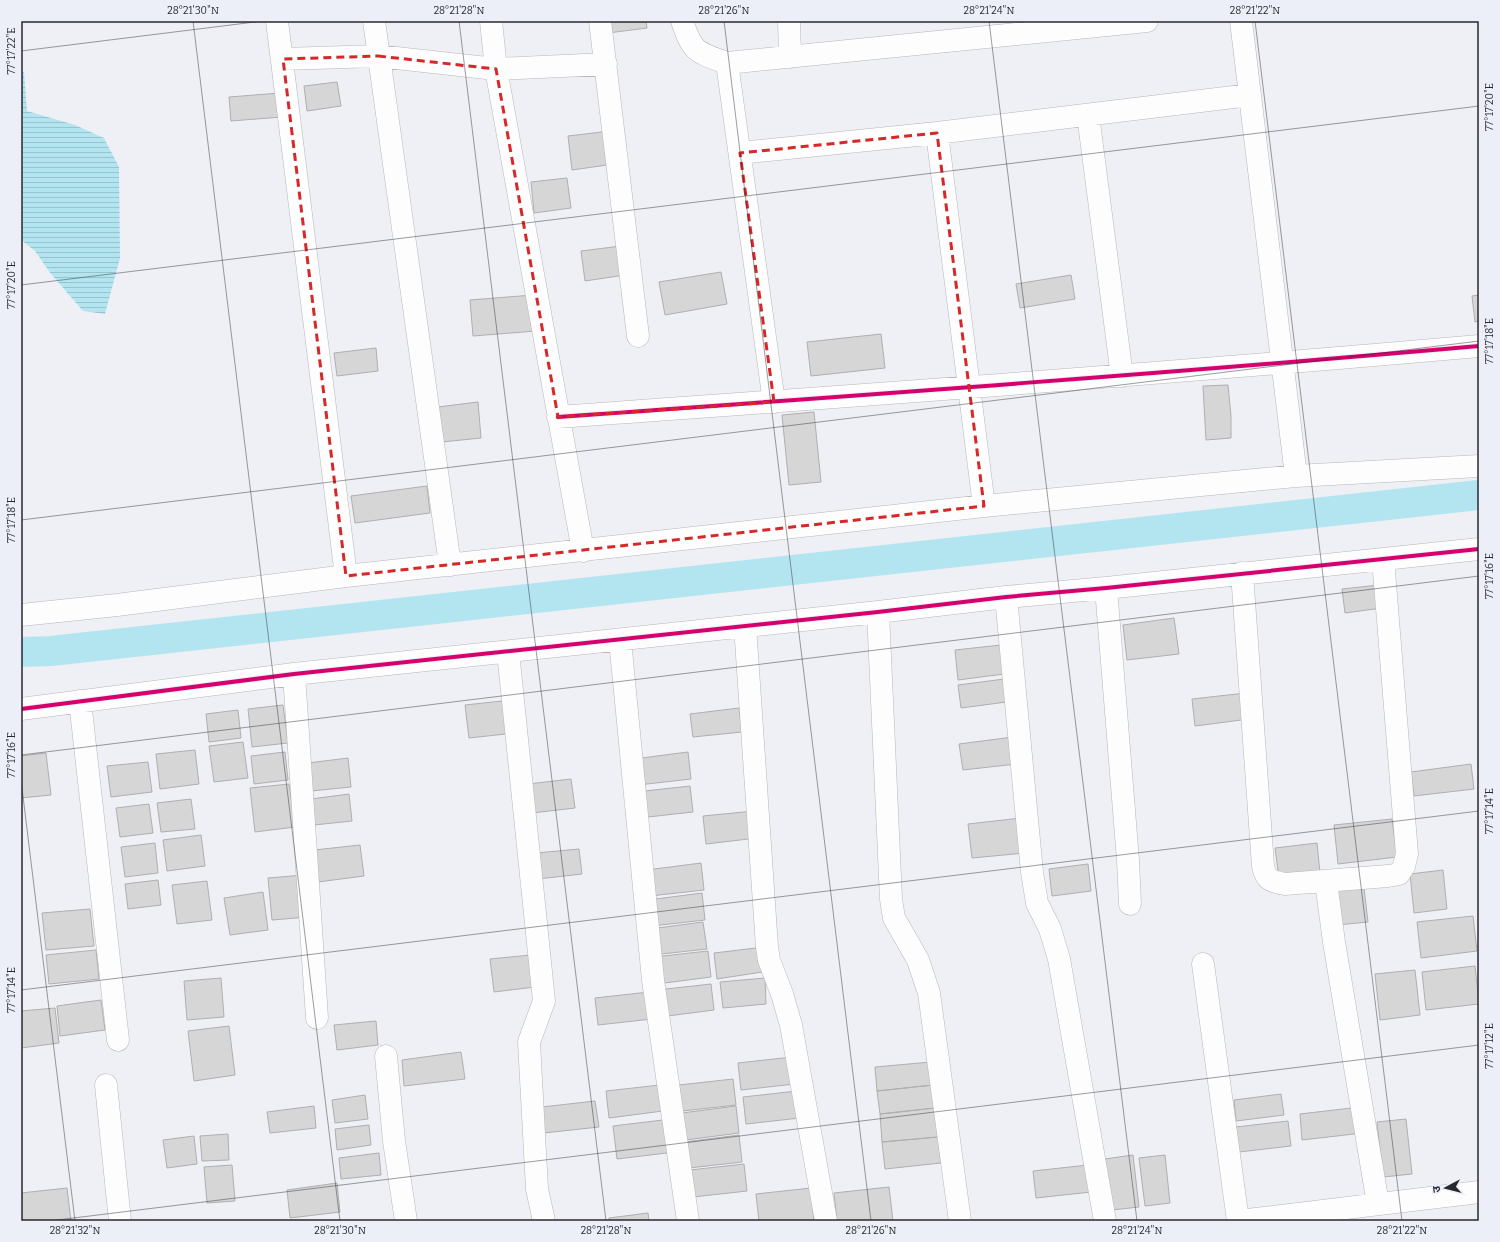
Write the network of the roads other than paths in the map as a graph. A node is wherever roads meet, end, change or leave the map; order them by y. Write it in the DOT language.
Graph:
graph roads {
  1 [pos="277,21"];
  2 [pos="374,21"];
  3 [pos="491,21"];
  4 [pos="600,21"];
  5 [pos="682,21"];
  6 [pos="790,21"];
  7 [pos="1147,21"];
  8 [pos="1241,21"];
  9 [pos="1115,23"];
  10 [pos="997,29"];
  11 [pos="378,56"];
  12 [pos="790,57"];
  13 [pos="282,59"];
  14 [pos="606,64"];
  15 [pos="727,64"];
  16 [pos="496,69"];
  17 [pos="1250,95"];
  18 [pos="1088,115"];
  19 [pos="937,133"];
  20 [pos="740,153"];
  21 [pos="638,336"];
  22 [pos="1479,346"];
  23 [pos="1282,363"];
  24 [pos="1122,376"];
  25 [pos="970,388"];
  26 [pos="774,402"];
  27 [pos="558,417"];
  28 [pos="1479,466"];
  29 [pos="1296,476"];
  30 [pos="984,506"];
  31 [pos="1479,549"];
  32 [pos="583,551"];
  33 [pos="1383,558"];
  34 [pos="450,565"];
  35 [pos="1242,573"];
  36 [pos="346,576"];
  37 [pos="1106,588"];
  38 [pos="1006,597"];
  39 [pos="878,612"];
  40 [pos="21,614"];
  41 [pos="745,626"];
  42 [pos="620,640"];
  43 [pos="508,652"];
  44 [pos="294,674"];
  45 [pos="80,701"];
  46 [pos="21,709"];
  47 [pos="1326,882"];
  48 [pos="1130,904"];
  49 [pos="1203,964"];
  50 [pos="317,1018"];
  51 [pos="118,1040"];
  52 [pos="386,1056"];
  53 [pos="106,1085"];
  54 [pos="1479,1192"];
  55 [pos="1378,1204"];
  56 [pos="120,1221"];
  57 [pos="406,1221"];
  58 [pos="544,1221"];
  59 [pos="688,1221"];
  60 [pos="826,1221"];
  61 [pos="960,1221"];
  62 [pos="1106,1221"];
  63 [pos="1238,1221"];
  1 -- 13 [label="street"];
  2 -- 11 [label="street"];
  3 -- 16 [label="street"];
  4 -- 14 [label="street"];
  5 -- 15 [label="street"];
  6 -- 12 [label="street"];
  7 -- 9 [label="street"];
  8 -- 17 [label="street"];
  9 -- 10 [label="street"];
  10 -- 12 [label="street"];
  11 -- 13 [label="street"];
  11 -- 16 [label="street"];
  11 -- 34 [label="street"];
  12 -- 15 [label="street"];
  13 -- 36 [label="street"];
  14 -- 16 [label="street"];
  14 -- 21 [label="street"];
  15 -- 20 [label="street"];
  16 -- 27 [label="street"];
  17 -- 18 [label="street"];
  17 -- 23 [label="street"];
  18 -- 19 [label="street"];
  18 -- 24 [label="street"];
  19 -- 20 [label="street"];
  19 -- 25 [label="street"];
  20 -- 26 [label="street"];
  22 -- 23 [label="street"];
  23 -- 24 [label="street"];
  23 -- 29 [label="street"];
  24 -- 25 [label="street"];
  25 -- 26 [label="street"];
  25 -- 30 [label="street"];
  26 -- 27 [label="street"];
  27 -- 32 [label="street"];
  28 -- 29 [label="street"];
  29 -- 30 [label="street"];
  30 -- 32 [label="street"];
  31 -- 33 [label="street"];
  32 -- 34 [label="street"];
  33 -- 35 [label="street"];
  33 -- 47 [label="street"];
  34 -- 36 [label="street"];
  35 -- 37 [label="street"];
  35 -- 47 [label="street"];
  36 -- 40 [label="street"];
  37 -- 38 [label="street"];
  37 -- 48 [label="street"];
  38 -- 39 [label="street"];
  38 -- 62 [label="street"];
  39 -- 41 [label="street"];
  39 -- 61 [label="street"];
  41 -- 42 [label="street"];
  41 -- 60 [label="street"];
  42 -- 43 [label="street"];
  42 -- 59 [label="street"];
  43 -- 44 [label="street"];
  43 -- 58 [label="street"];
  44 -- 45 [label="street"];
  44 -- 50 [label="street"];
  45 -- 46 [label="street"];
  45 -- 51 [label="street"];
  47 -- 55 [label="street"];
  49 -- 63 [label="street"];
  52 -- 57 [label="street"];
  53 -- 56 [label="street"];
  54 -- 55 [label="street"];
  55 -- 63 [label="street"];
}
